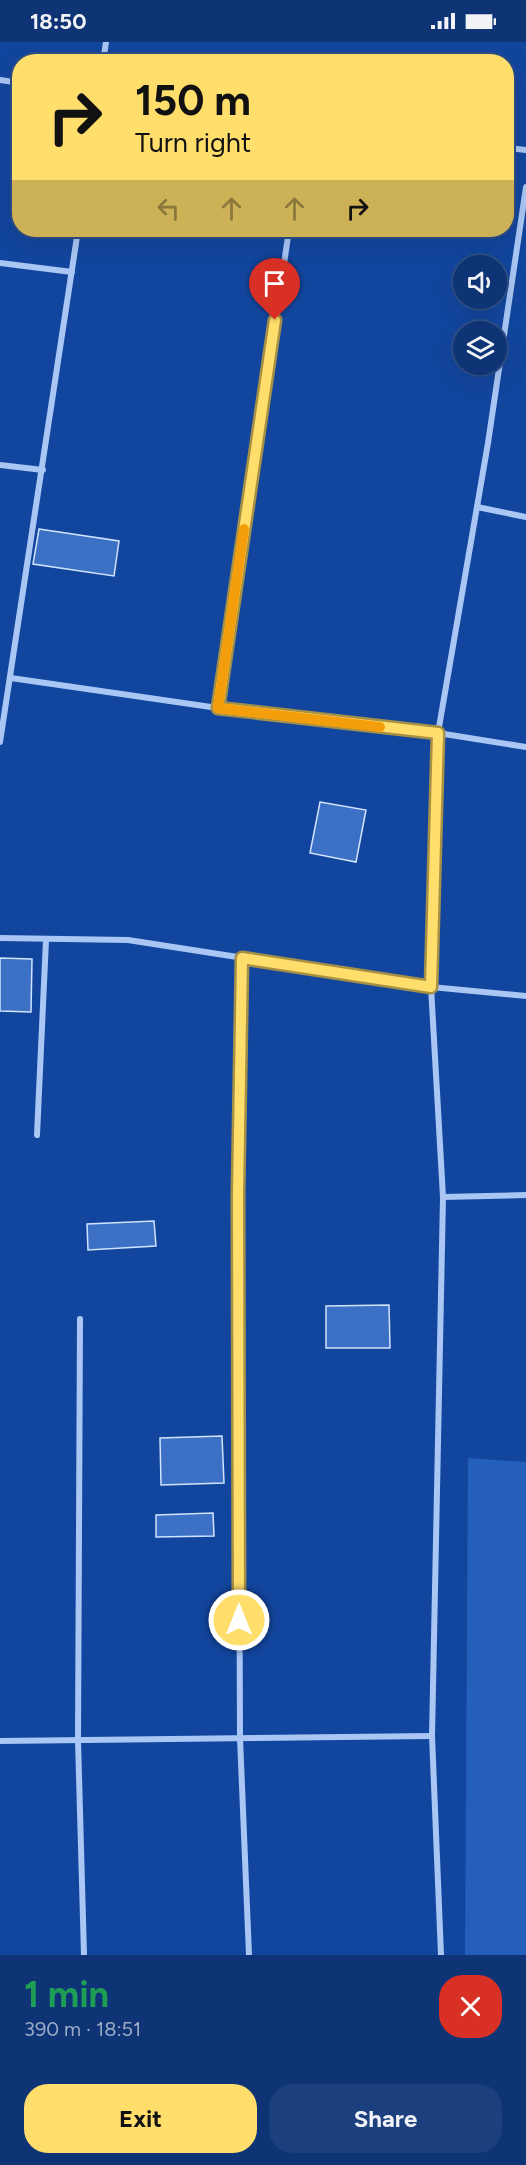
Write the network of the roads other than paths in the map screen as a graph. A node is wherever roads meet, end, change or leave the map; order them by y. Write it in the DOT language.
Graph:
graph roads {
  1 [pos="526,187"];
  2 [pos="77,237"];
  3 [pos="288,237"];
  4 [pos="0,263"];
  5 [pos="72,272"];
  6 [pos="0,465"];
  7 [pos="43,470"];
  8 [pos="477,507"];
  9 [pos="526,517"];
  10 [pos="11,678"];
  11 [pos="218,708"];
  12 [pos="438,733"];
  13 [pos="0,742"];
  14 [pos="526,747"];
  15 [pos="0,938"];
  16 [pos="46,940"];
  17 [pos="242,958"];
  18 [pos="431,987"];
  19 [pos="526,996"];
  20 [pos="37,1135"];
  21 [pos="526,1195"];
  22 [pos="443,1197"];
  23 [pos="80,1319"];
  24 [pos="432,1736"];
  25 [pos="240,1738"];
  26 [pos="78,1740"];
  27 [pos="0,1741"];
  28 [pos="84,1955"];
  29 [pos="249,1955"];
  30 [pos="441,1955"];
  1 -- 8 [label="street"];
  2 -- 5 [label="street"];
  3 -- 11 [label="street"];
  4 -- 5 [label="street"];
  5 -- 7 [label="street"];
  6 -- 7 [label="street"];
  7 -- 10 [label="street"];
  8 -- 9 [label="street"];
  8 -- 12 [label="street"];
  10 -- 11 [label="street"];
  10 -- 13 [label="street"];
  11 -- 12 [label="street"];
  12 -- 14 [label="street"];
  12 -- 18 [label="street"];
  15 -- 16 [label="street"];
  16 -- 17 [label="street"];
  16 -- 20 [label="street"];
  17 -- 18 [label="street"];
  17 -- 25 [label="street"];
  18 -- 19 [label="street"];
  18 -- 22 [label="street"];
  21 -- 22 [label="street"];
  22 -- 24 [label="street"];
  23 -- 26 [label="street"];
  24 -- 25 [label="street"];
  24 -- 30 [label="street"];
  25 -- 26 [label="street"];
  25 -- 29 [label="street"];
  26 -- 27 [label="street"];
  26 -- 28 [label="street"];
}
